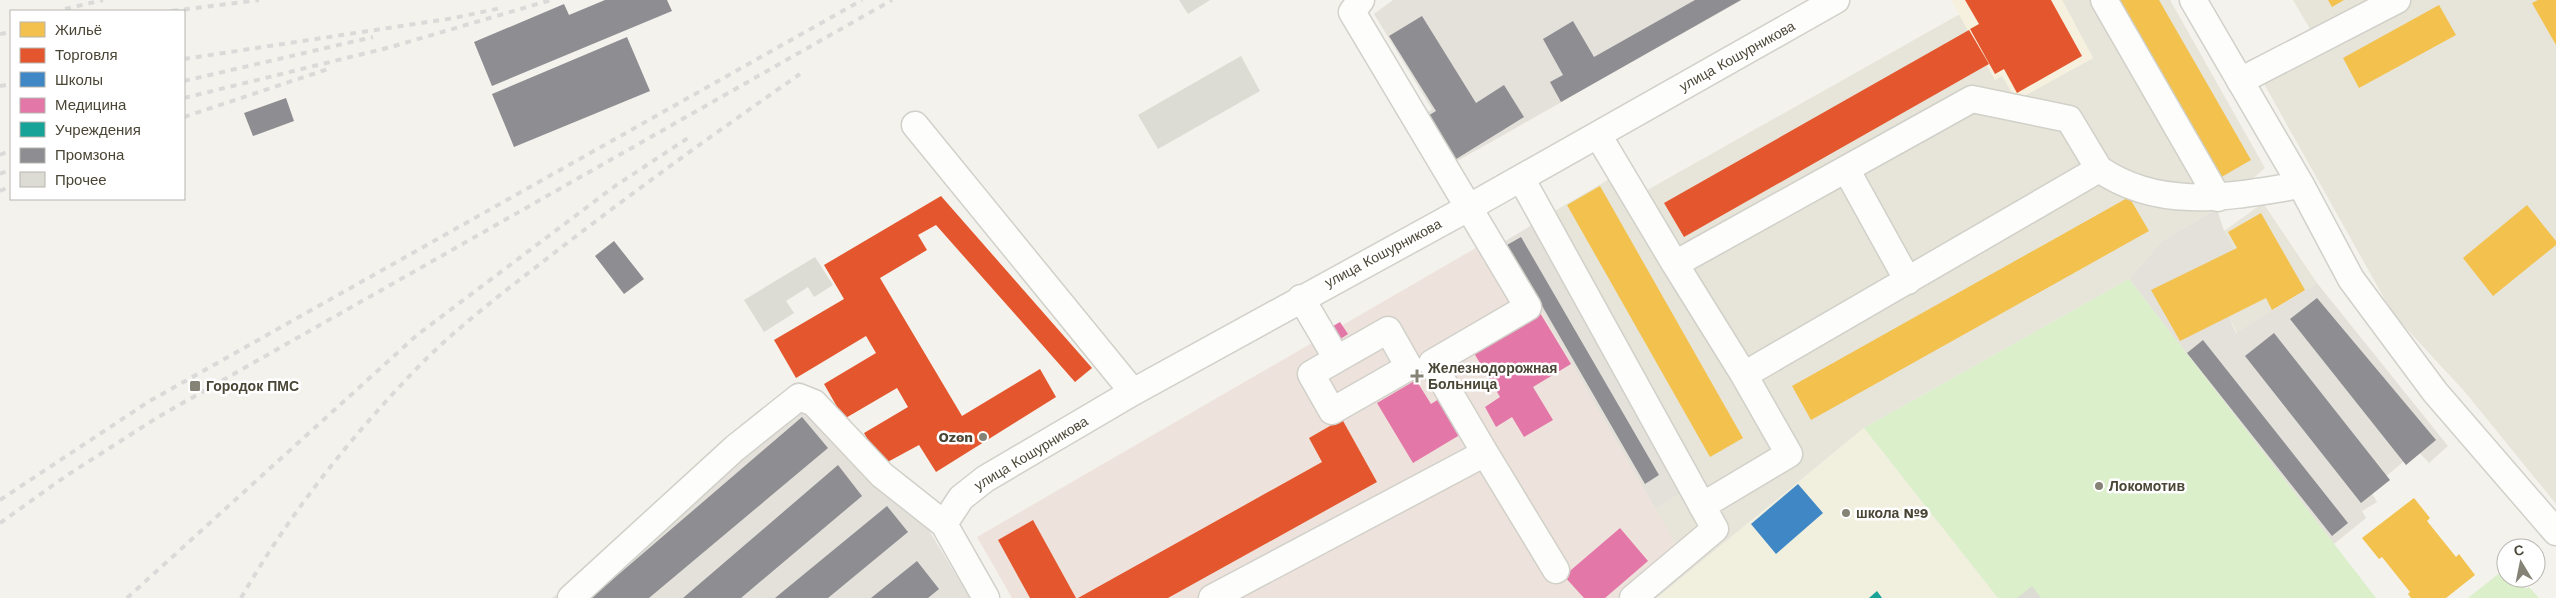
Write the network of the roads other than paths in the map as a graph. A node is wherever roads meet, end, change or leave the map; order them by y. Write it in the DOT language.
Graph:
graph roads {
  1 [pos="1360,0"];
  2 [pos="1836,0"];
  3 [pos="2104,0"];
  4 [pos="2397,0"];
  5 [pos="2198,2"];
  6 [pos="2240,81"];
  7 [pos="915,125"];
  8 [pos="1598,135"];
  9 [pos="1846,169"];
  10 [pos="2099,169"];
  11 [pos="1521,178"];
  12 [pos="2301,185"];
  13 [pos="2218,198"];
  14 [pos="1468,208"];
  15 [pos="1675,264"];
  16 [pos="1908,281"];
  17 [pos="1301,298"];
  18 [pos="1337,359"];
  19 [pos="1744,374"];
  20 [pos="1133,392"];
  21 [pos="1485,453"];
  22 [pos="1702,506"];
  23 [pos="944,524"];
  24 [pos="2556,532"];
  25 [pos="1556,570"];
  26 [pos="571,598"];
  27 [pos="986,598"];
  28 [pos="1212,598"];
  29 [pos="1633,598"];
  1 -- 14 [label="street"];
  2 -- 8 [label="street, улица Кошурникова"];
  3 -- 13 [label="street"];
  4 -- 6 [label="street"];
  5 -- 6 [label="street"];
  6 -- 12 [label="street"];
  7 -- 20 [label="street"];
  8 -- 11 [label="street, улица Кошурникова"];
  8 -- 15 [label="street"];
  9 -- 10 [label="street"];
  9 -- 15 [label="street"];
  9 -- 16 [label="street"];
  10 -- 13 [label="street"];
  10 -- 16 [label="street"];
  11 -- 14 [label="street, улица Кошурникова"];
  11 -- 22 [label="street"];
  12 -- 13 [label="street"];
  12 -- 24 [label="street"];
  14 -- 17 [label="street, улица Кошурникова"];
  14 -- 21 [label="street"];
  15 -- 19 [label="street"];
  16 -- 19 [label="street"];
  17 -- 18 [label="street"];
  17 -- 20 [label="street, улица Кошурникова"];
  19 -- 22 [label="street"];
  20 -- 23 [label="street, улица Кошурникова"];
  21 -- 25 [label="street"];
  21 -- 28 [label="street"];
  22 -- 29 [label="street"];
  23 -- 26 [label="street"];
  23 -- 27 [label="street"];
}
